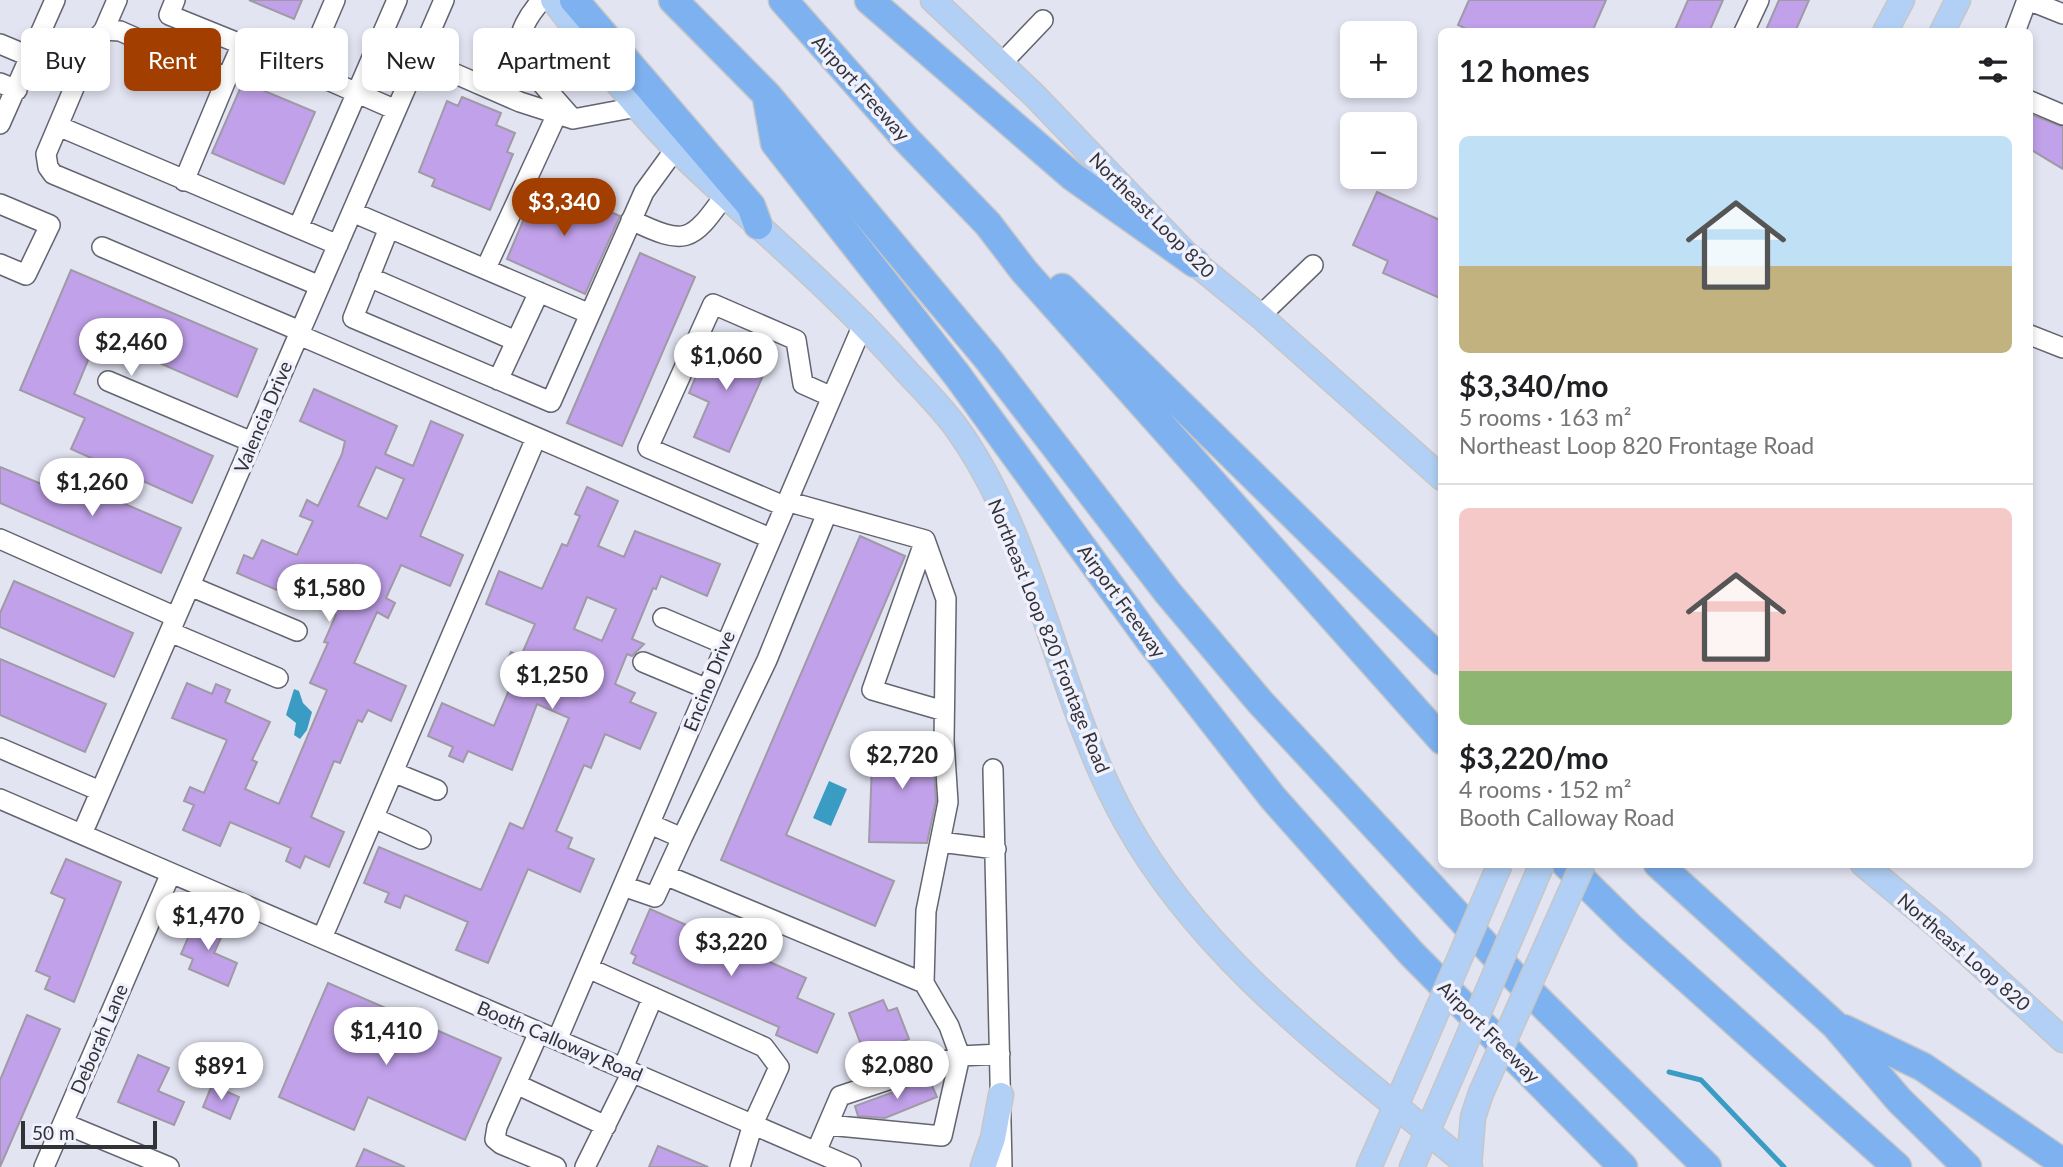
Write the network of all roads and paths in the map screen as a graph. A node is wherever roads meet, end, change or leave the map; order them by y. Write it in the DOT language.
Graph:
graph roads {
  1 [pos="55,0"];
  2 [pos="117,0"];
  3 [pos="175,0"];
  4 [pos="335,0"];
  5 [pos="397,0"];
  6 [pos="444,0"];
  7 [pos="542,0"];
  8 [pos="554,0"];
  9 [pos="574,0"];
  10 [pos="673,0"];
  11 [pos="782,0"];
  12 [pos="869,0"];
  13 [pos="933,0"];
  14 [pos="1759,0"];
  15 [pos="1902,0"];
  16 [pos="1958,0"];
  17 [pos="2028,0"];
  18 [pos="2063,14"];
  19 [pos="1043,20"];
  20 [pos="43,28"];
  21 [pos="105,28"];
  22 [pos="323,28"];
  23 [pos="432,28"];
  24 [pos="1746,28"];
  25 [pos="1887,28"];
  26 [pos="1944,28"];
  27 [pos="2017,28"];
  28 [pos="110,30"];
  29 [pos="235,41"];
  30 [pos="0,44"];
  31 [pos="21,53"];
  32 [pos="235,61"];
  33 [pos="1000,64"];
  34 [pos="21,70"];
  35 [pos="459,74"];
  36 [pos="228,78"];
  37 [pos="8,86"];
  38 [pos="348,89"];
  39 [pos="73,91"];
  40 [pos="404,91"];
  41 [pos="355,92"];
  42 [pos="767,95"];
  43 [pos="2033,102"];
  44 [pos="638,107"];
  45 [pos="396,110"];
  46 [pos="2063,115"];
  47 [pos="565,117"];
  48 [pos="0,124"];
  49 [pos="58,126"];
  50 [pos="676,148"];
  51 [pos="184,181"];
  52 [pos="725,195"];
  53 [pos="0,204"];
  54 [pos="352,212"];
  55 [pos="631,220"];
  56 [pos="988,224"];
  57 [pos="758,225"];
  58 [pos="298,228"];
  59 [pos="389,228"];
  60 [pos="338,245"];
  61 [pos="103,247"];
  62 [pos="1195,262"];
  63 [pos="0,264"];
  64 [pos="1313,265"];
  65 [pos="486,268"];
  66 [pos="369,277"];
  67 [pos="320,286"];
  68 [pos="539,292"];
  69 [pos="590,314"];
  70 [pos="1261,316"];
  71 [pos="864,322"];
  72 [pos="299,333"];
  73 [pos="2033,336"];
  74 [pos="516,341"];
  75 [pos="2063,348"];
  76 [pos="498,380"];
  77 [pos="108,381"];
  78 [pos="832,397"];
  79 [pos="536,438"];
  80 [pos="252,442"];
  81 [pos="1438,474"];
  82 [pos="785,504"];
  83 [pos="827,513"];
  84 [pos="770,538"];
  85 [pos="0,539"];
  86 [pos="925,540"];
  87 [pos="190,586"];
  88 [pos="663,618"];
  89 [pos="173,624"];
  90 [pos="297,631"];
  91 [pos="724,644"];
  92 [pos="1438,657"];
  93 [pos="643,662"];
  94 [pos="278,678"];
  95 [pos="705,688"];
  96 [pos="944,711"];
  97 [pos="1438,736"];
  98 [pos="0,748"];
  99 [pos="993,769"];
  100 [pos="393,772"];
  101 [pos="438,790"];
  102 [pos="100,791"];
  103 [pos="0,799"];
  104 [pos="373,818"];
  105 [pos="650,824"];
  106 [pos="82,834"];
  107 [pos="682,838"];
  108 [pos="421,839"];
  109 [pos="940,842"];
  110 [pos="996,849"];
  111 [pos="1498,868"];
  112 [pos="1540,868"];
  113 [pos="1570,868"];
  114 [pos="1581,868"];
  115 [pos="1662,868"];
  116 [pos="1868,868"];
  117 [pos="171,873"];
  118 [pos="665,875"];
  119 [pos="623,886"];
  120 [pos="322,938"];
  121 [pos="588,968"];
  122 [pos="924,983"];
  123 [pos="653,997"];
  124 [pos="1835,1025"];
  125 [pos="548,1036"];
  126 [pos="2063,1040"];
  127 [pos="1000,1054"];
  128 [pos="960,1056"];
  129 [pos="627,1070"];
  130 [pos="516,1084"];
  131 [pos="1001,1095"];
  132 [pos="1396,1105"];
  133 [pos="63,1123"];
  134 [pos="752,1124"];
  135 [pos="828,1125"];
  136 [pos="606,1126"];
  137 [pos="1427,1132"];
  138 [pos="816,1152"];
  139 [pos="2063,1163"];
  140 [pos="44,1167"];
  141 [pos="169,1167"];
  142 [pos="556,1167"];
  143 [pos="584,1167"];
  144 [pos="740,1167"];
  145 [pos="851,1167"];
  146 [pos="983,1167"];
  147 [pos="1002,1167"];
  148 [pos="1370,1167"];
  149 [pos="1412,1167"];
  150 [pos="1469,1167"];
  151 [pos="1623,1167"];
  152 [pos="1707,1167"];
  153 [pos="1897,1167"];
  154 [pos="1966,1167"];
  1 -- 20 [label="street"];
  2 -- 21 [label="street"];
  3 -- 29 [label="street"];
  4 -- 22 [label="street"];
  5 -- 41 [label="street"];
  6 -- 23 [label="street, Valencia Drive"];
  7 -- 47 [label="street"];
  8 -- 44 [label="main road, Northeast Loop 820 Frontage Road"];
  9 -- 57 [label="highway"];
  10 -- 42 [label="highway"];
  11 -- 56 [label="highway, Airport Freeway"];
  12 -- 62 [label="highway"];
  13 -- 33 [label="main road, Northeast Loop 820"];
  14 -- 24 [label="street"];
  15 -- 25 [label="main road"];
  16 -- 26 [label="main road"];
  17 -- 18 [label="street"];
  17 -- 27 [label="street"];
  19 -- 33 [label="street"];
  28 -- 36 [label="street"];
  30 -- 31 [label="street"];
  32 -- 36 [label="street"];
  33 -- 62 [label="main road, Northeast Loop 820"];
  34 -- 37 [label="street"];
  35 -- 47 [label="street"];
  36 -- 51 [label="street"];
  37 -- 48 [label="street"];
  38 -- 41 [label="street"];
  39 -- 49 [label="street"];
  40 -- 45 [label="street, Valencia Drive"];
  41 -- 45 [label="street"];
  41 -- 58 [label="street"];
  42 -- 151 [label="highway, Airport Freeway"];
  42 -- 152 [label="highway"];
  43 -- 46 [label="street"];
  44 -- 47 [label="street"];
  44 -- 50 [label="main road, Northeast Loop 820 Frontage Road"];
  45 -- 54 [label="street, Valencia Drive"];
  47 -- 65 [label="street"];
  49 -- 51 [label="street"];
  49 -- 67 [label="street"];
  50 -- 52 [label="main road, Northeast Loop 820 Frontage Road"];
  50 -- 55 [label="street"];
  51 -- 58 [label="street"];
  52 -- 55 [label="street"];
  52 -- 57 [label="main road, Northeast Loop 820 Frontage Road"];
  53 -- 63 [label="street"];
  54 -- 59 [label="street"];
  54 -- 60 [label="street, Valencia Drive"];
  55 -- 69 [label="street"];
  56 -- 92 [label="highway"];
  56 -- 97 [label="highway, Airport Freeway"];
  57 -- 71 [label="main road, Northeast Loop 820 Frontage Road"];
  58 -- 60 [label="street"];
  59 -- 65 [label="street"];
  59 -- 66 [label="street"];
  60 -- 67 [label="street, Valencia Drive"];
  61 -- 72 [label="street"];
  62 -- 70 [label="main road, Northeast Loop 820"];
  64 -- 70 [label="street"];
  65 -- 68 [label="street"];
  66 -- 74 [label="street"];
  66 -- 76 [label="street"];
  67 -- 72 [label="street, Valencia Drive"];
  68 -- 69 [label="street"];
  68 -- 74 [label="street"];
  69 -- 76 [label="street"];
  70 -- 81 [label="main road, Northeast Loop 820"];
  71 -- 78 [label="street, Encino Drive"];
  71 -- 132 [label="main road, Northeast Loop 820 Frontage Road"];
  72 -- 79 [label="street"];
  72 -- 80 [label="street, Valencia Drive"];
  73 -- 75 [label="street"];
  74 -- 76 [label="street"];
  77 -- 80 [label="street"];
  78 -- 82 [label="street, Encino Drive"];
  78 -- 82 [label="street"];
  79 -- 84 [label="street"];
  79 -- 100 [label="street"];
  80 -- 87 [label="street, Valencia Drive"];
  82 -- 83 [label="street"];
  82 -- 84 [label="street, Encino Drive"];
  83 -- 86 [label="street"];
  83 -- 107 [label="street"];
  84 -- 91 [label="street, Encino Drive"];
  85 -- 89 [label="street"];
  86 -- 96 [label="street"];
  86 -- 96 [label="street"];
  87 -- 89 [label="street, Valencia Drive"];
  87 -- 90 [label="street"];
  88 -- 91 [label="street"];
  89 -- 94 [label="street"];
  89 -- 102 [label="street, Valencia Drive"];
  91 -- 95 [label="street, Encino Drive"];
  93 -- 95 [label="street"];
  95 -- 105 [label="street, Encino Drive"];
  96 -- 109 [label="street"];
  98 -- 102 [label="street"];
  99 -- 110 [label="street"];
  100 -- 101 [label="street"];
  100 -- 104 [label="street"];
  102 -- 106 [label="street, Valencia Drive"];
  103 -- 106 [label="street, Booth Calloway Road"];
  104 -- 108 [label="street"];
  104 -- 120 [label="street"];
  105 -- 107 [label="street"];
  105 -- 119 [label="street, Encino Drive"];
  106 -- 117 [label="street, Booth Calloway Road"];
  107 -- 118 [label="street"];
  109 -- 110 [label="street"];
  109 -- 122 [label="street"];
  110 -- 127 [label="street"];
  111 -- 132 [label="main road, bridge"];
  112 -- 137 [label="main road, bridge"];
  113 -- 153 [label="highway"];
  114 -- 150 [label="main road, bridge"];
  115 -- 124 [label="highway"];
  116 -- 126 [label="main road, Northeast Loop 820"];
  117 -- 120 [label="street, Booth Calloway Road"];
  117 -- 133 [label="street, Deborah Lane"];
  118 -- 119 [label="street"];
  118 -- 122 [label="street"];
  119 -- 121 [label="street, Encino Drive"];
  120 -- 125 [label="street, Booth Calloway Road"];
  121 -- 123 [label="street"];
  121 -- 125 [label="street, Encino Drive"];
  122 -- 128 [label="street"];
  123 -- 129 [label="street"];
  123 -- 134 [label="street"];
  124 -- 139 [label="highway"];
  124 -- 154 [label="highway"];
  125 -- 129 [label="street, Booth Calloway Road"];
  125 -- 130 [label="street, Encino Drive"];
  127 -- 128 [label="street"];
  127 -- 131 [label="street"];
  128 -- 135 [label="street"];
  128 -- 135 [label="street"];
  129 -- 134 [label="street, Booth Calloway Road"];
  129 -- 136 [label="street"];
  130 -- 136 [label="street"];
  130 -- 142 [label="street, Encino Drive"];
  131 -- 146 [label="main road"];
  131 -- 147 [label="street"];
  132 -- 137 [label="main road, Northeast Loop 820 Frontage Road"];
  132 -- 148 [label="main road"];
  133 -- 140 [label="street, Deborah Lane"];
  133 -- 141 [label="street"];
  134 -- 138 [label="street, Booth Calloway Road"];
  134 -- 144 [label="street"];
  135 -- 138 [label="street"];
  136 -- 143 [label="street"];
  137 -- 149 [label="main road"];
  137 -- 150 [label="main road, Northeast Loop 820 Frontage Road"];
  138 -- 145 [label="street, Booth Calloway Road"];
}
